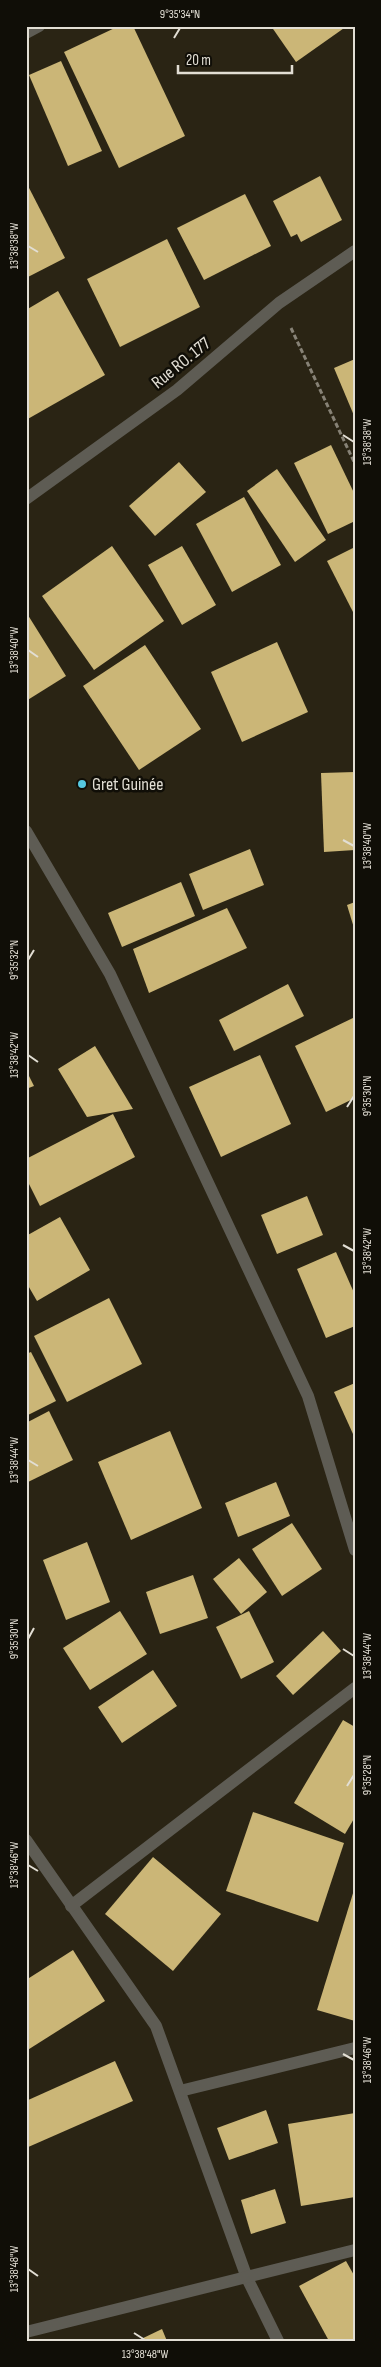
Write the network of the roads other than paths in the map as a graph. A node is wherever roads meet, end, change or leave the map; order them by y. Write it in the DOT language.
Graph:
graph roads {
  1 [pos="39,26"];
  2 [pos="26,33"];
  3 [pos="355,251"];
  4 [pos="26,499"];
  5 [pos="26,831"];
  6 [pos="355,1550"];
  7 [pos="355,1688"];
  8 [pos="26,1840"];
  9 [pos="71,1906"];
  10 [pos="355,2048"];
  11 [pos="180,2091"];
  12 [pos="355,2250"];
  13 [pos="247,2278"];
  14 [pos="26,2332"];
  15 [pos="278,2341"];
  1 -- 2 [label="street"];
  3 -- 4 [label="street, Rue RO. 177"];
  5 -- 6 [label="street"];
  7 -- 9 [label="street"];
  8 -- 9 [label="street"];
  9 -- 11 [label="street"];
  10 -- 11 [label="street"];
  11 -- 13 [label="street"];
  12 -- 13 [label="street"];
  13 -- 14 [label="street"];
  13 -- 15 [label="street"];
}
